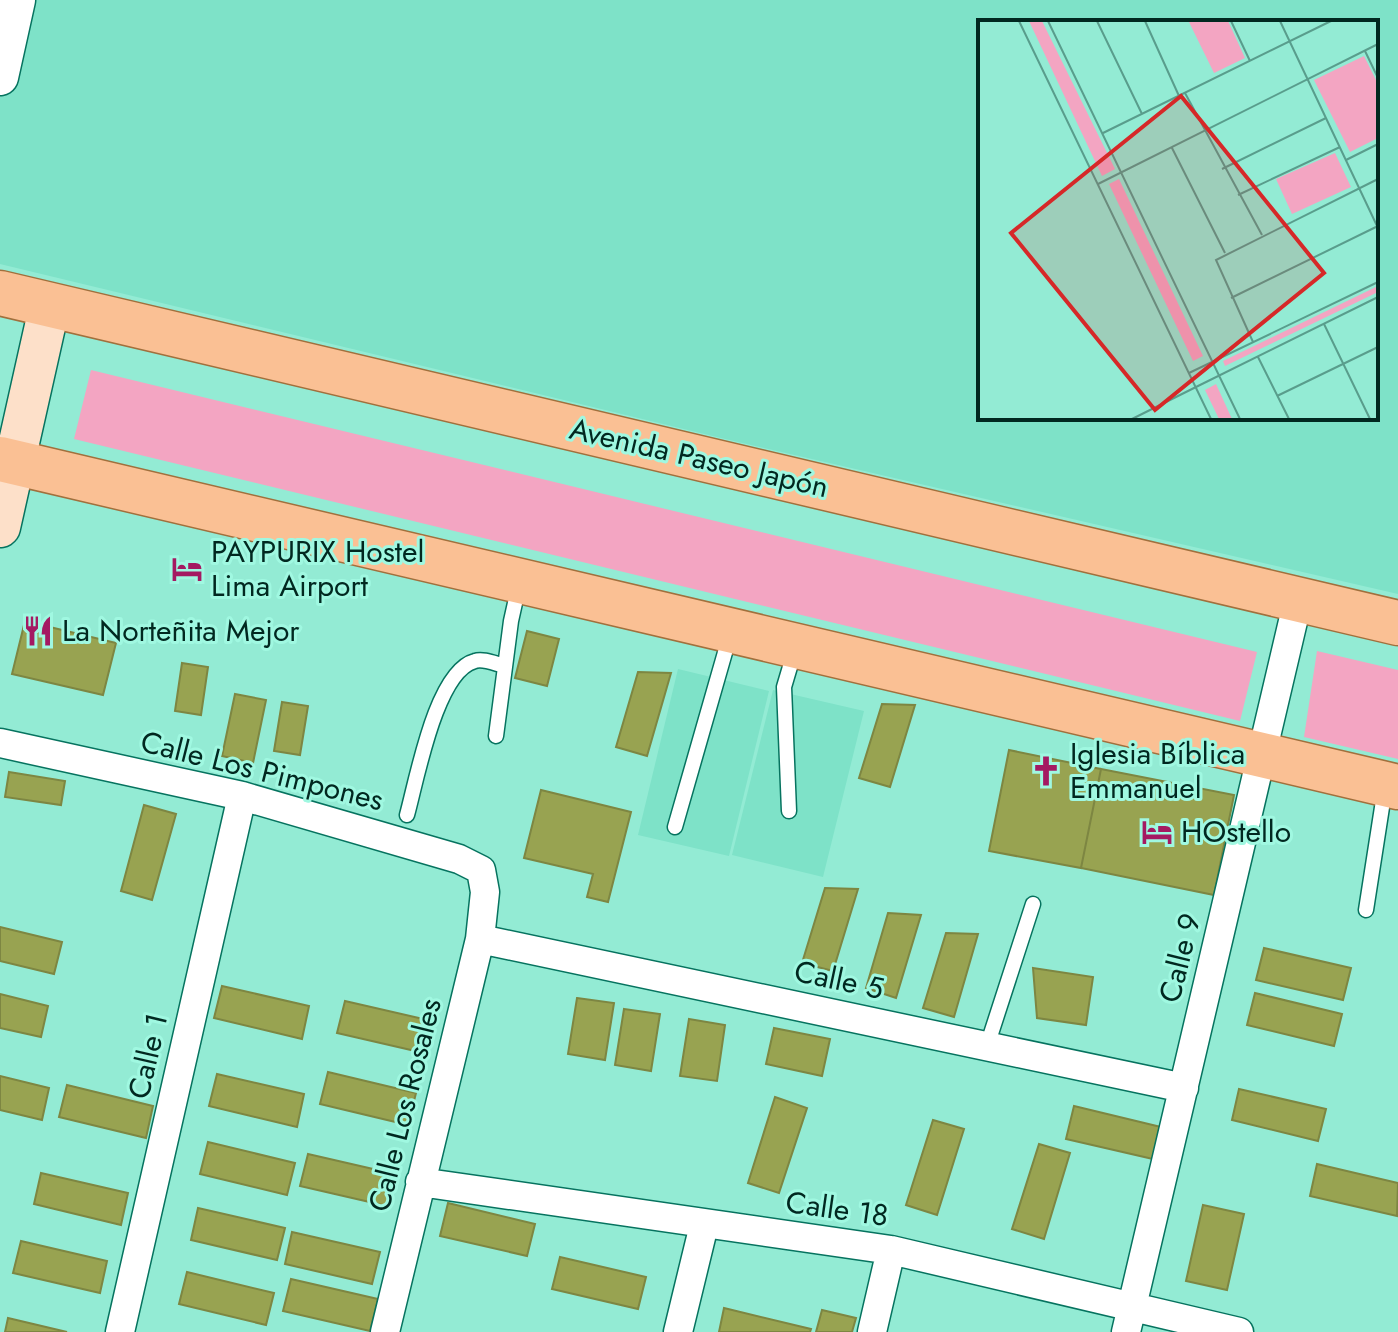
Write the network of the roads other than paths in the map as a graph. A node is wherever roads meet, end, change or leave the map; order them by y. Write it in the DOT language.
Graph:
graph roads {
  1 [pos="17,0"];
  2 [pos="0,74"];
  3 [pos="0,293"];
  4 [pos="50,304"];
  5 [pos="8,461"];
  6 [pos="0,527"];
  7 [pos="521,581"];
  8 [pos="1298,600"];
  9 [pos="1398,623"];
  10 [pos="732,631"];
  11 [pos="796,645"];
  12 [pos="505,666"];
  13 [pos="496,736"];
  14 [pos="0,743"];
  15 [pos="1263,756"];
  16 [pos="1392,785"];
  17 [pos="242,796"];
  18 [pos="789,811"];
  19 [pos="407,815"];
  20 [pos="675,827"];
  21 [pos="485,892"];
  22 [pos="1033,904"];
  23 [pos="1366,910"];
  24 [pos="480,939"];
  25 [pos="987,1046"];
  26 [pos="1184,1088"];
  27 [pos="420,1182"];
  28 [pos="704,1225"];
  29 [pos="891,1250"];
  30 [pos="1128,1320"];
  31 [pos="120,1332"];
  32 [pos="385,1332"];
  33 [pos="678,1332"];
  34 [pos="872,1332"];
  35 [pos="1239,1332"];
  1 -- 2 [label="street"];
  3 -- 4 [label="main road, Avenida Paseo Japón"];
  4 -- 5 [label="main road"];
  4 -- 8 [label="main road, Avenida Paseo Japón"];
  5 -- 6 [label="main road"];
  5 -- 7 [label="main road"];
  7 -- 10 [label="main road"];
  7 -- 12 [label="lane"];
  8 -- 9 [label="main road, Avenida Paseo Japón"];
  8 -- 15 [label="street, Calle 9"];
  10 -- 11 [label="main road"];
  10 -- 20 [label="lane"];
  11 -- 15 [label="main road"];
  11 -- 18 [label="lane"];
  12 -- 13 [label="lane"];
  12 -- 19 [label="lane"];
  14 -- 17 [label="street, Calle Los Pimpones"];
  15 -- 16 [label="main road"];
  15 -- 26 [label="street, Calle 9"];
  16 -- 23 [label="lane"];
  17 -- 21 [label="street, Calle Los Pimpones"];
  17 -- 31 [label="street, Calle 1"];
  21 -- 24 [label="street, Calle Los Rosales"];
  22 -- 25 [label="lane"];
  24 -- 25 [label="street, Calle 5"];
  24 -- 27 [label="street, Calle Los Rosales"];
  25 -- 26 [label="street, Calle 5"];
  26 -- 30 [label="street, Calle 9"];
  27 -- 28 [label="street, Calle 18"];
  27 -- 32 [label="street, Calle Los Rosales"];
  28 -- 29 [label="street, Calle 18"];
  28 -- 33 [label="street"];
  29 -- 30 [label="street, Calle 18"];
  29 -- 34 [label="street"];
  30 -- 35 [label="street, Calle 18"];
}
